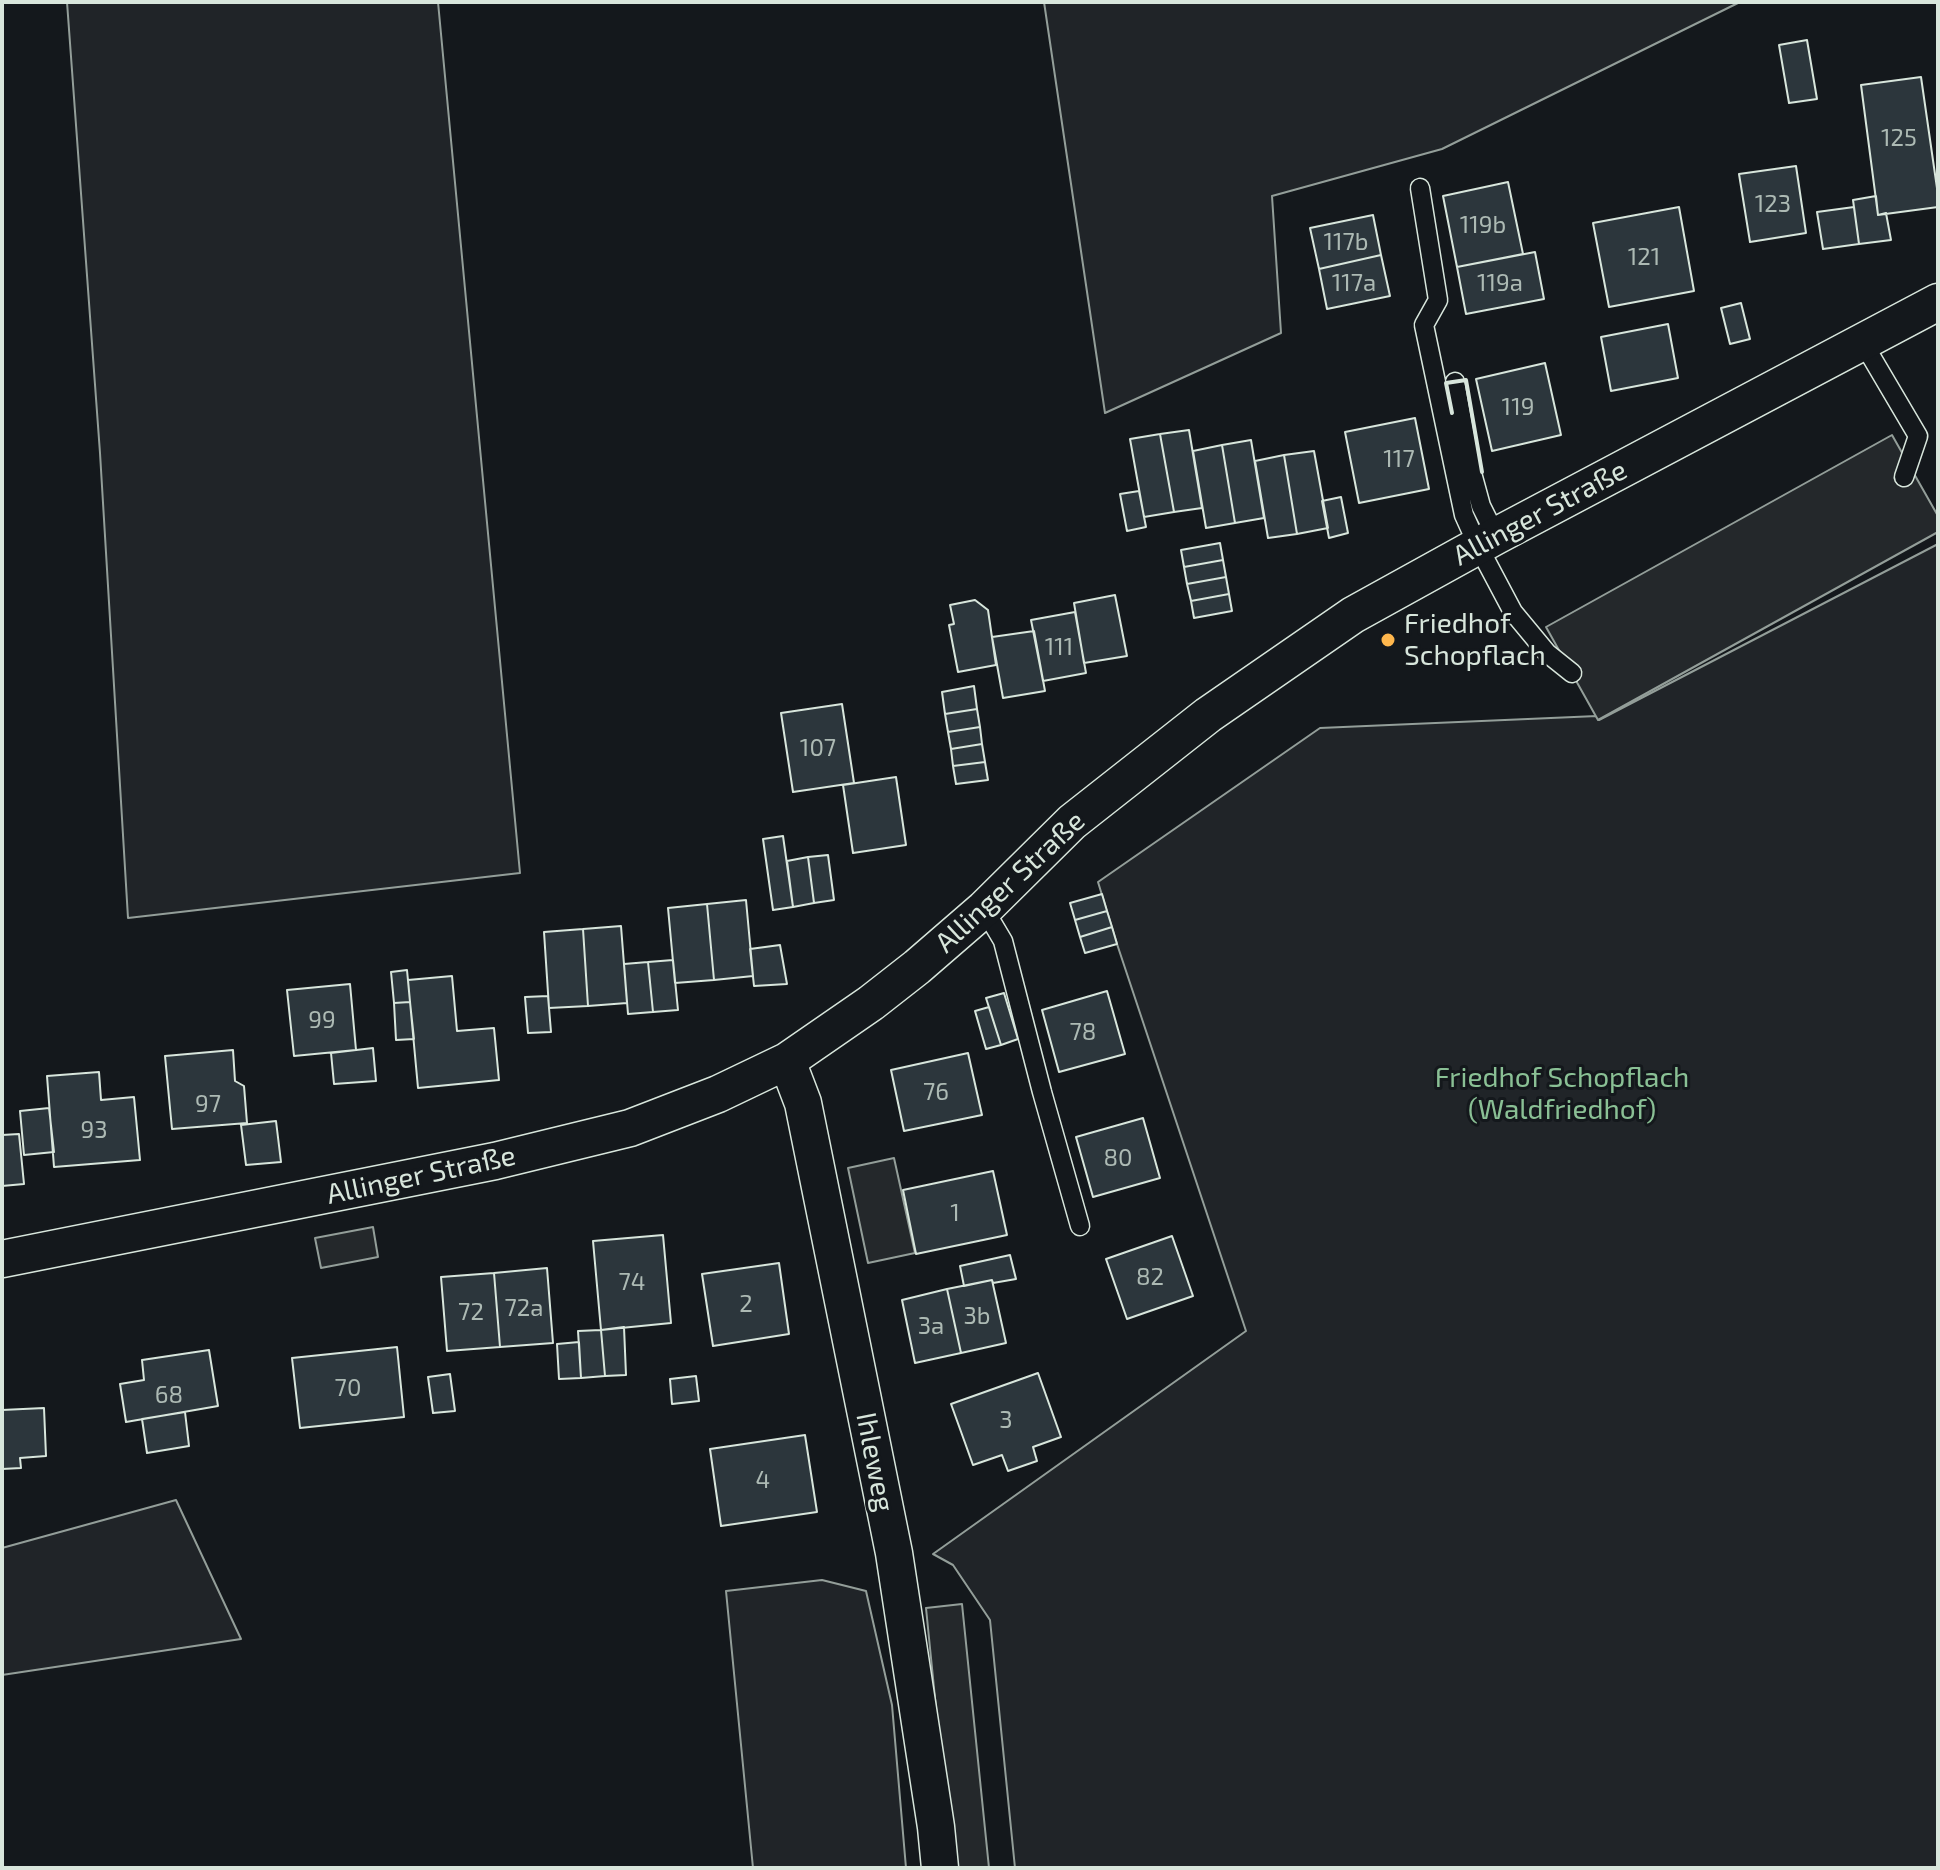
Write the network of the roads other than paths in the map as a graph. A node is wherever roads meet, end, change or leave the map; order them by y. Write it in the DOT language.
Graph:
graph roads {
  1 [pos="1420,188"];
  2 [pos="1938,302"];
  3 [pos="1862,341"];
  4 [pos="1455,382"];
  5 [pos="1904,477"];
  6 [pos="1487,541"];
  7 [pos="1572,673"];
  8 [pos="984,909"];
  9 [pos="787,1061"];
  10 [pos="1080,1226"];
  11 [pos="2,1259"];
  12 [pos="940,1868"];
  1 -- 6 [label="lane"];
  2 -- 3 [label="street, Allinger Straße"];
  3 -- 5 [label="lane"];
  3 -- 6 [label="street, Allinger Straße"];
  4 -- 6 [label="lane"];
  6 -- 7 [label="lane"];
  6 -- 8 [label="street, Allinger Straße"];
  8 -- 9 [label="street, Allinger Straße"];
  8 -- 10 [label="lane"];
  9 -- 11 [label="street, Allinger Straße"];
  9 -- 12 [label="street, Ihleweg"];
}
